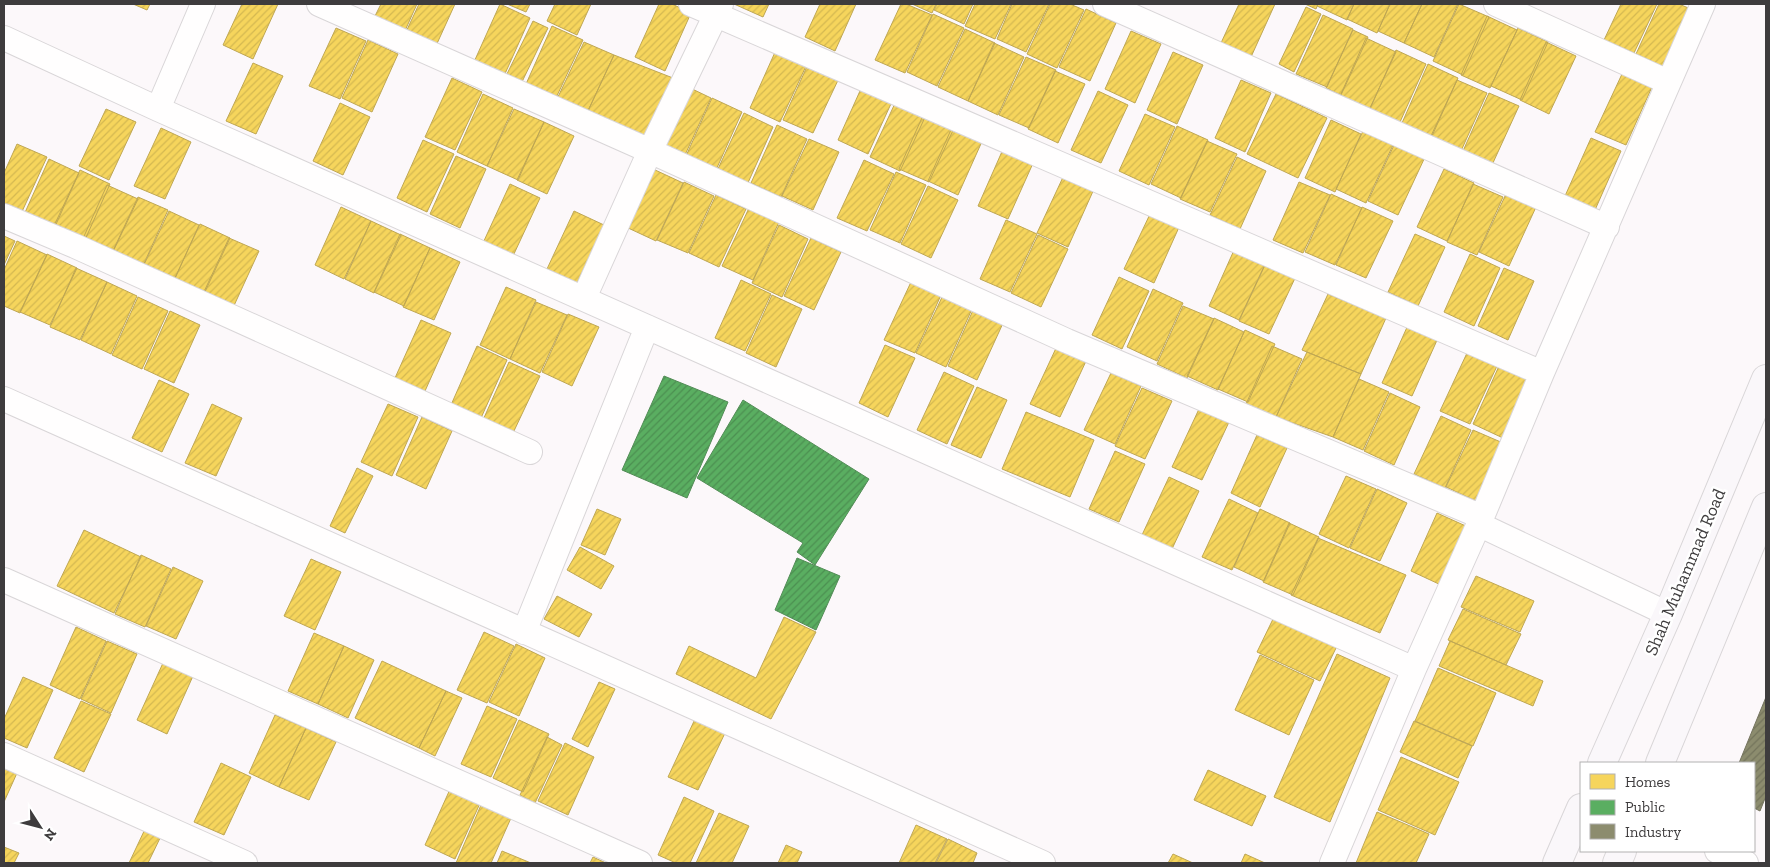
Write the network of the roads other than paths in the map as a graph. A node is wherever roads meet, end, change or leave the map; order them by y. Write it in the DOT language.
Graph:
graph roads {
  1 [pos="202,4"];
  2 [pos="319,4"];
  3 [pos="691,4"];
  4 [pos="1105,4"];
  5 [pos="1496,4"];
  6 [pos="1703,4"];
  7 [pos="719,9"];
  8 [pos="4,38"];
  9 [pos="1668,82"];
  10 [pos="158,109"];
  11 [pos="650,151"];
  12 [pos="4,216"];
  13 [pos="1607,226"];
  14 [pos="584,298"];
  15 [pos="647,328"];
  16 [pos="1542,373"];
  17 [pos="1766,379"];
  18 [pos="4,399"];
  19 [pos="530,452"];
  20 [pos="1766,507"];
  21 [pos="1480,520"];
  22 [pos="4,580"];
  23 [pos="1668,614"];
  24 [pos="524,632"];
  25 [pos="1414,669"];
  26 [pos="4,754"];
  27 [pos="1602,762"];
  28 [pos="1660,762"];
  29 [pos="1580,810"];
  30 [pos="1719,852"];
  31 [pos="245,863"];
  32 [pos="640,863"];
  33 [pos="1043,863"];
  34 [pos="1332,863"];
  35 [pos="1557,863"];
  36 [pos="1746,863"];
  1 -- 10 [label="street"];
  2 -- 11 [label="street"];
  3 -- 7 [label="street"];
  4 -- 13 [label="street"];
  5 -- 9 [label="street"];
  6 -- 9 [label="street"];
  7 -- 11 [label="street"];
  7 -- 16 [label="street"];
  8 -- 10 [label="street"];
  9 -- 13 [label="street"];
  10 -- 14 [label="street"];
  11 -- 14 [label="street"];
  11 -- 21 [label="street"];
  12 -- 19 [label="street"];
  13 -- 16 [label="street"];
  14 -- 15 [label="street"];
  15 -- 24 [label="street"];
  15 -- 25 [label="street"];
  16 -- 21 [label="street"];
  17 -- 23 [label="main road, Shah Muhammad Road"];
  18 -- 24 [label="street"];
  20 -- 28 [label="main road"];
  21 -- 23 [label="street"];
  21 -- 25 [label="street"];
  22 -- 32 [label="street"];
  23 -- 27 [label="main road, Shah Muhammad Road"];
  24 -- 33 [label="street"];
  25 -- 34 [label="street"];
  26 -- 31 [label="street"];
  29 -- 35 [label="main road"];
  30 -- 36 [label="street"];
}
